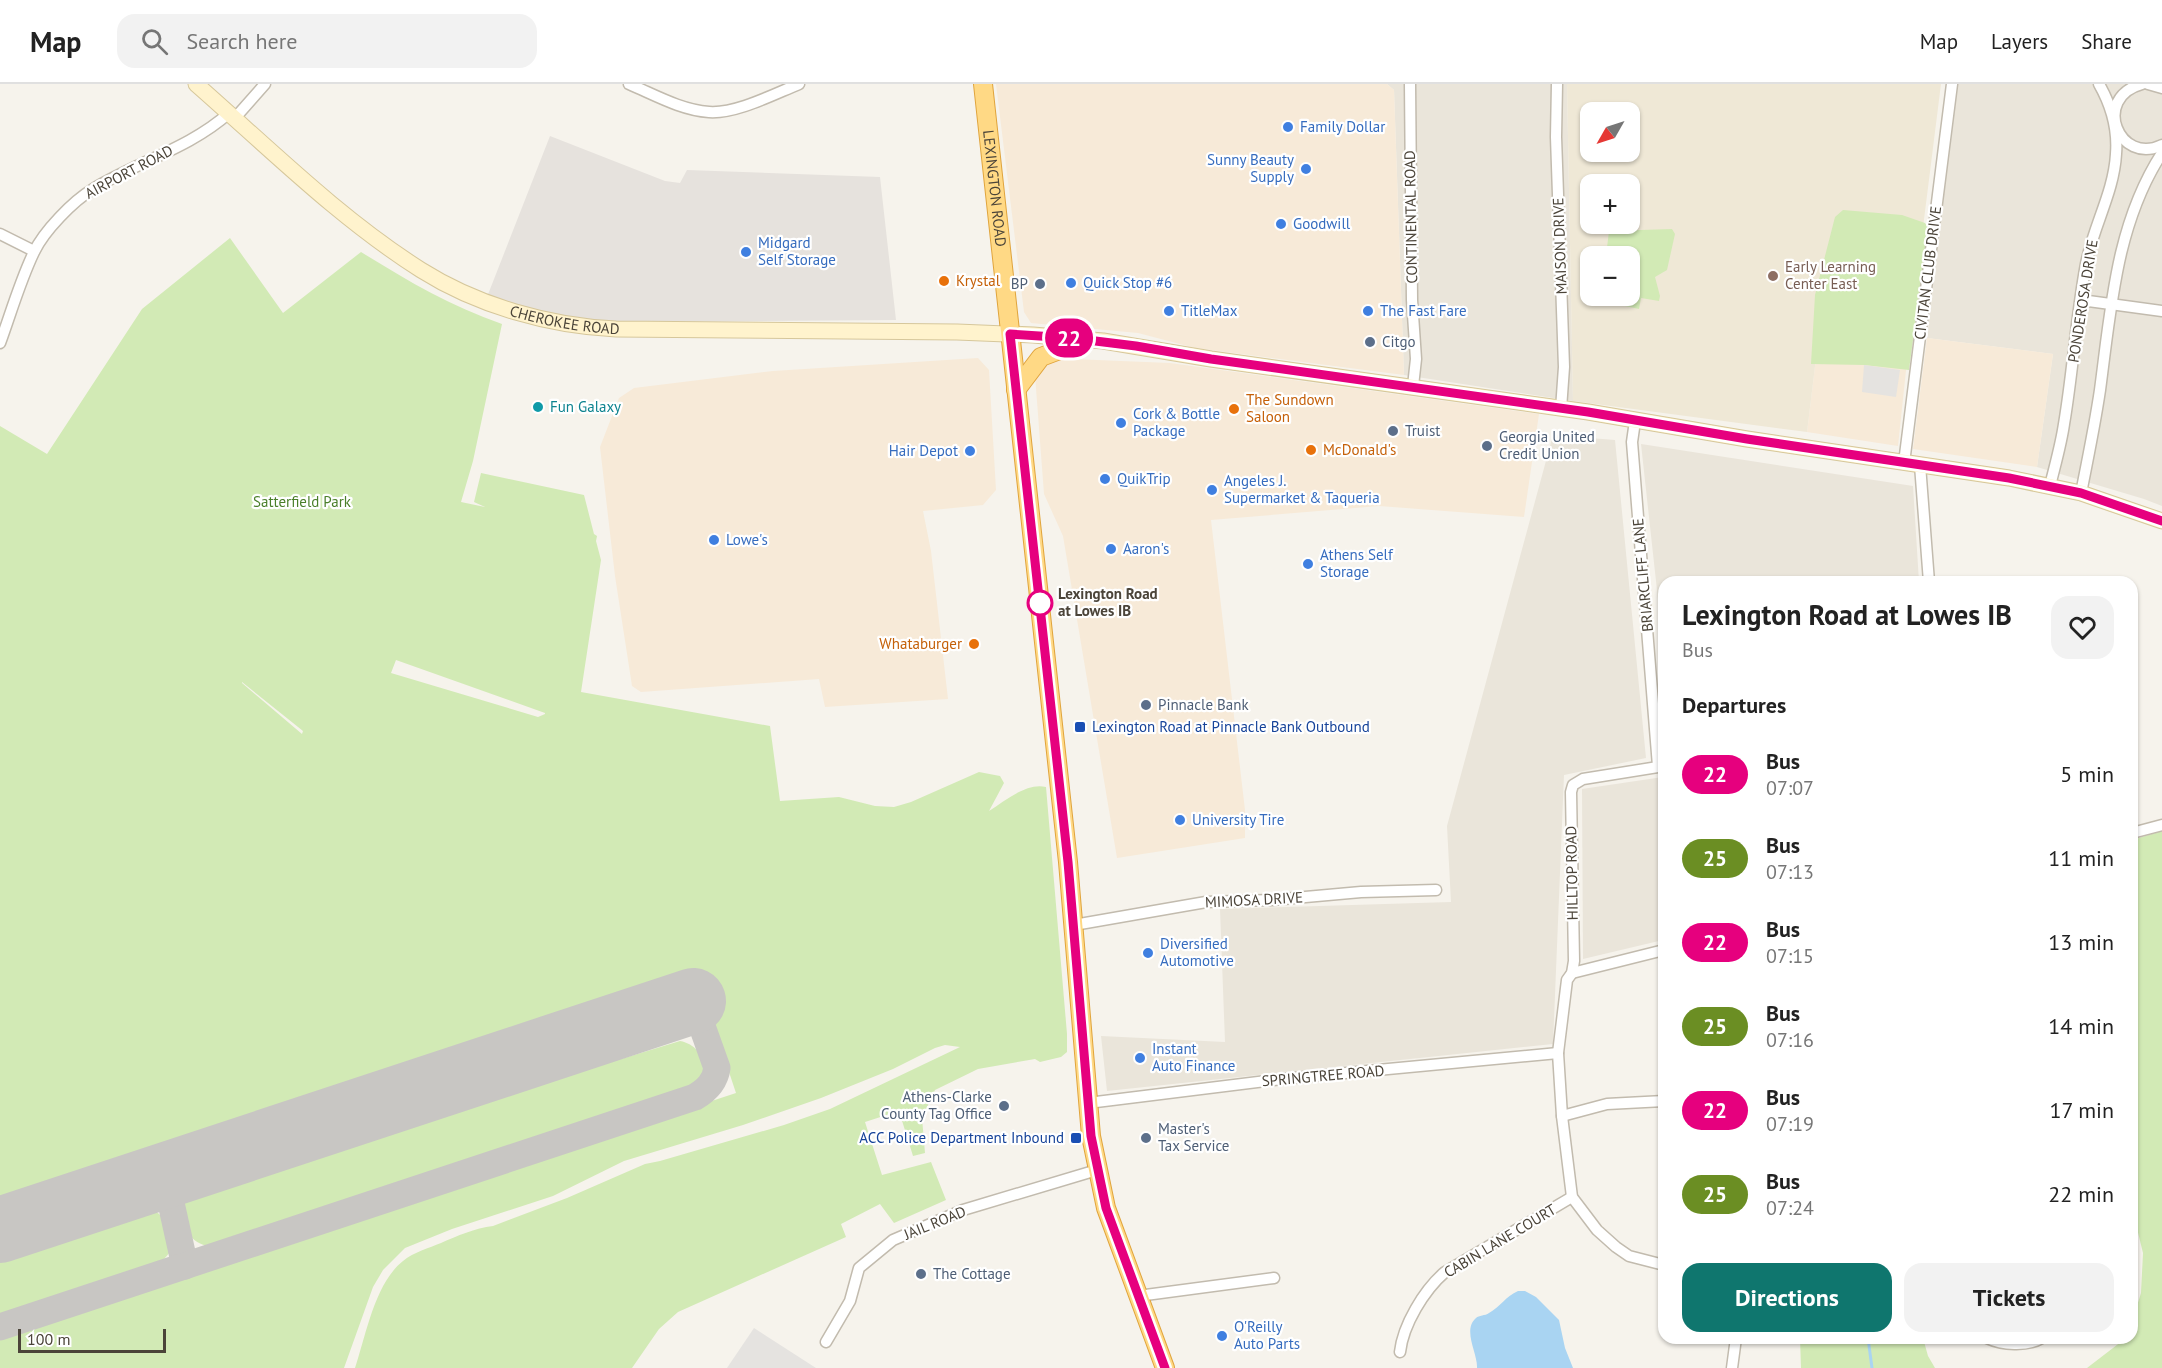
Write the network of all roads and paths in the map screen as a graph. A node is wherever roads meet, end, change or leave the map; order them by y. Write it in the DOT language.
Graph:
graph roads {
  1 [pos="196,84"];
  2 [pos="265,84"];
  3 [pos="629,84"];
  4 [pos="799,84"];
  5 [pos="983,84"];
  6 [pos="1410,84"];
  7 [pos="1557,84"];
  8 [pos="1952,84"];
  9 [pos="2098,84"];
  10 [pos="2142,84"];
  11 [pos="2149,84"];
  12 [pos="2161,86"];
  13 [pos="232,116"];
  14 [pos="2115,122"];
  15 [pos="2162,145"];
  16 [pos="2162,153"];
  17 [pos="0,234"];
  18 [pos="34,251"];
  19 [pos="2081,300"];
  20 [pos="2111,304"];
  21 [pos="2162,311"];
  22 [pos="1010,334"];
  23 [pos="1086,340"];
  24 [pos="0,343"];
  25 [pos="1413,386"];
  26 [pos="1016,390"];
  27 [pos="1561,409"];
  28 [pos="1635,421"];
  29 [pos="1912,464"];
  30 [pos="2050,486"];
  31 [pos="2081,493"];
  32 [pos="2162,521"];
  33 [pos="1928,576"];
  34 [pos="1658,732"];
  35 [pos="1658,766"];
  36 [pos="2162,825"];
  37 [pos="2138,831"];
  38 [pos="1436,890"];
  39 [pos="1074,925"];
  40 [pos="1658,952"];
  41 [pos="1572,973"];
  42 [pos="1558,1053"];
  43 [pos="1658,1101"];
  44 [pos="1088,1103"];
  45 [pos="1562,1116"];
  46 [pos="1097,1170"];
  47 [pos="1572,1197"];
  48 [pos="1658,1263"];
  49 [pos="1274,1278"];
  50 [pos="1138,1296"];
  51 [pos="826,1342"];
  52 [pos="1735,1344"];
  53 [pos="1400,1352"];
  54 [pos="1165,1368"];
  55 [pos="1732,1368"];
  1 -- 13 [label="main road, CHEROKEE ROAD"];
  2 -- 13 [label="street, AIRPORT ROAD"];
  3 -- 4 [label="street"];
  5 -- 22 [label="highway, LEXINGTON ROAD"];
  6 -- 25 [label="street, CONTINENTAL ROAD"];
  7 -- 27 [label="street, MAISON DRIVE"];
  8 -- 29 [label="street, CIVITAN CLUB DRIVE"];
  9 -- 14 [label="street, PONDEROSA DRIVE"];
  10 -- 14 [label="street"];
  11 -- 12 [label="street"];
  13 -- 18 [label="street, AIRPORT ROAD"];
  13 -- 22 [label="main road, CHEROKEE ROAD"];
  14 -- 15 [label="street"];
  14 -- 19 [label="street, PONDEROSA DRIVE"];
  16 -- 20 [label="street, PONDEROSA DRIVE"];
  17 -- 18 [label="street"];
  18 -- 24 [label="street, AIRPORT ROAD"];
  19 -- 20 [label="street"];
  19 -- 30 [label="street, PONDEROSA DRIVE"];
  20 -- 21 [label="street"];
  20 -- 31 [label="street, PONDEROSA DRIVE"];
  22 -- 23 [label="main road, CHEROKEE ROAD"];
  22 -- 26 [label="highway, LEXINGTON ROAD"];
  23 -- 25 [label="main road, CHEROKEE ROAD"];
  23 -- 26 [label="highway"];
  25 -- 27 [label="main road, CHEROKEE ROAD"];
  26 -- 39 [label="highway, LEXINGTON ROAD"];
  27 -- 28 [label="main road, CHEROKEE ROAD"];
  28 -- 29 [label="main road, CHEROKEE ROAD"];
  28 -- 34 [label="street, BRIARCLIFF LANE"];
  29 -- 30 [label="main road, CHEROKEE ROAD"];
  29 -- 33 [label="street, CIVITAN CLUB DRIVE"];
  30 -- 31 [label="main road, CHEROKEE ROAD"];
  31 -- 32 [label="main road, CHEROKEE ROAD"];
  35 -- 41 [label="street, HILLTOP ROAD"];
  36 -- 37 [label="street"];
  38 -- 39 [label="street, MIMOSA DRIVE"];
  39 -- 44 [label="highway, LEXINGTON ROAD"];
  40 -- 41 [label="street"];
  41 -- 42 [label="street, HILLTOP ROAD"];
  42 -- 44 [label="street, SPRINGTREE ROAD"];
  42 -- 45 [label="street, HILLTOP ROAD"];
  43 -- 45 [label="street"];
  44 -- 46 [label="highway, LEXINGTON ROAD"];
  45 -- 47 [label="street, HILLTOP ROAD"];
  46 -- 50 [label="highway, LEXINGTON ROAD"];
  46 -- 51 [label="street, JAIL ROAD"];
  47 -- 48 [label="street"];
  47 -- 53 [label="street, CABIN LANE COURT"];
  49 -- 50 [label="street"];
  50 -- 54 [label="highway, LEXINGTON ROAD"];
  52 -- 55 [label="street"];
}
